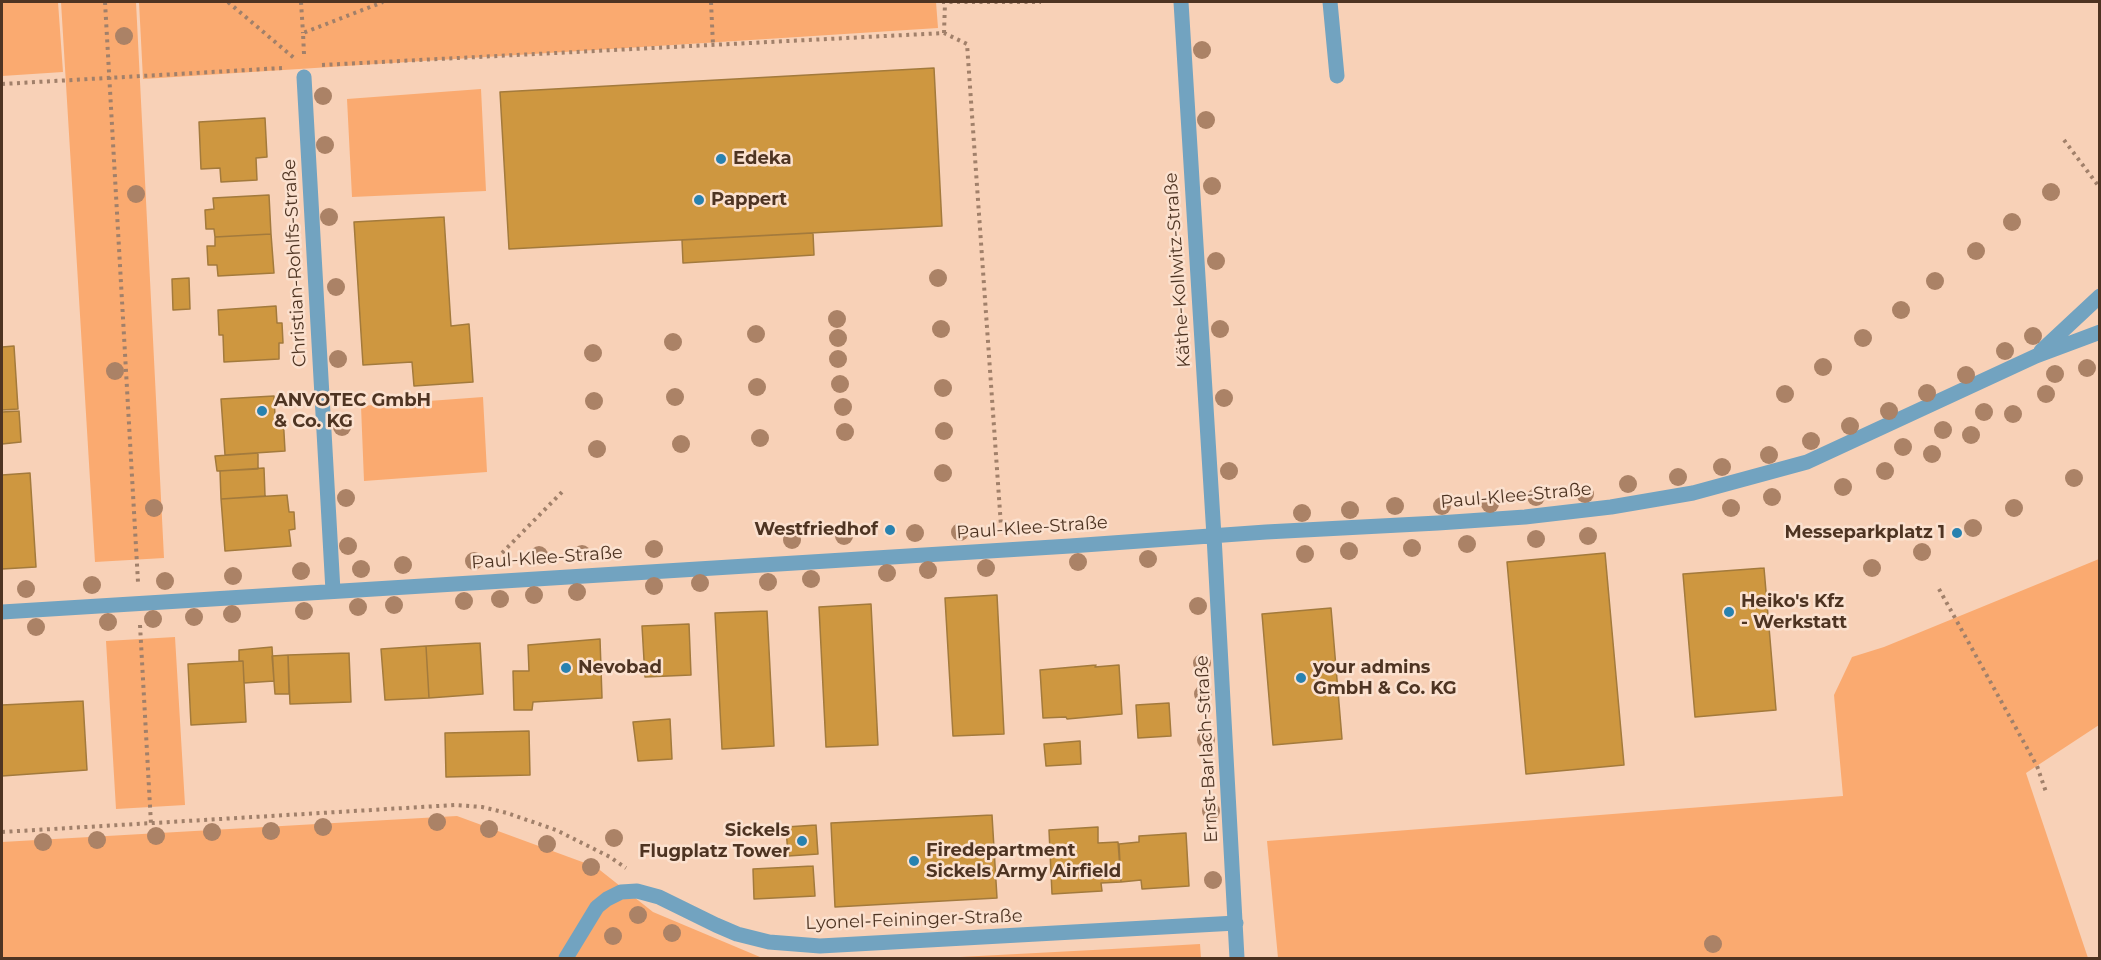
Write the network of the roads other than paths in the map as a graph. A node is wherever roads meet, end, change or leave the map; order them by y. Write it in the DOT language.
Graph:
graph roads {
  1 [pos="1181,2"];
  2 [pos="1329,2"];
  3 [pos="303,70"];
  4 [pos="1337,76"];
  5 [pos="2100,296"];
  6 [pos="2100,332"];
  7 [pos="2036,356"];
  8 [pos="1214,536"];
  9 [pos="333,591"];
  10 [pos="2,612"];
  11 [pos="1236,923"];
  12 [pos="566,958"];
  13 [pos="1238,958"];
  1 -- 8 [label="street, Käthe-Kollwitz-Straße"];
  2 -- 4 [label="street"];
  3 -- 9 [label="street, Christian-Rohlfs-Straße"];
  5 -- 7 [label="street, Paul-Klee-Straße"];
  6 -- 7 [label="street, Paul-Klee-Straße"];
  7 -- 8 [label="street, Paul-Klee-Straße"];
  8 -- 9 [label="street, Paul-Klee-Straße"];
  8 -- 11 [label="street, Ernst-Barlach-Straße"];
  9 -- 10 [label="street, Paul-Klee-Straße"];
  11 -- 12 [label="street, Lyonel-Feininger-Straße"];
  11 -- 13 [label="street, Ernst-Barlach-Straße"];
}
